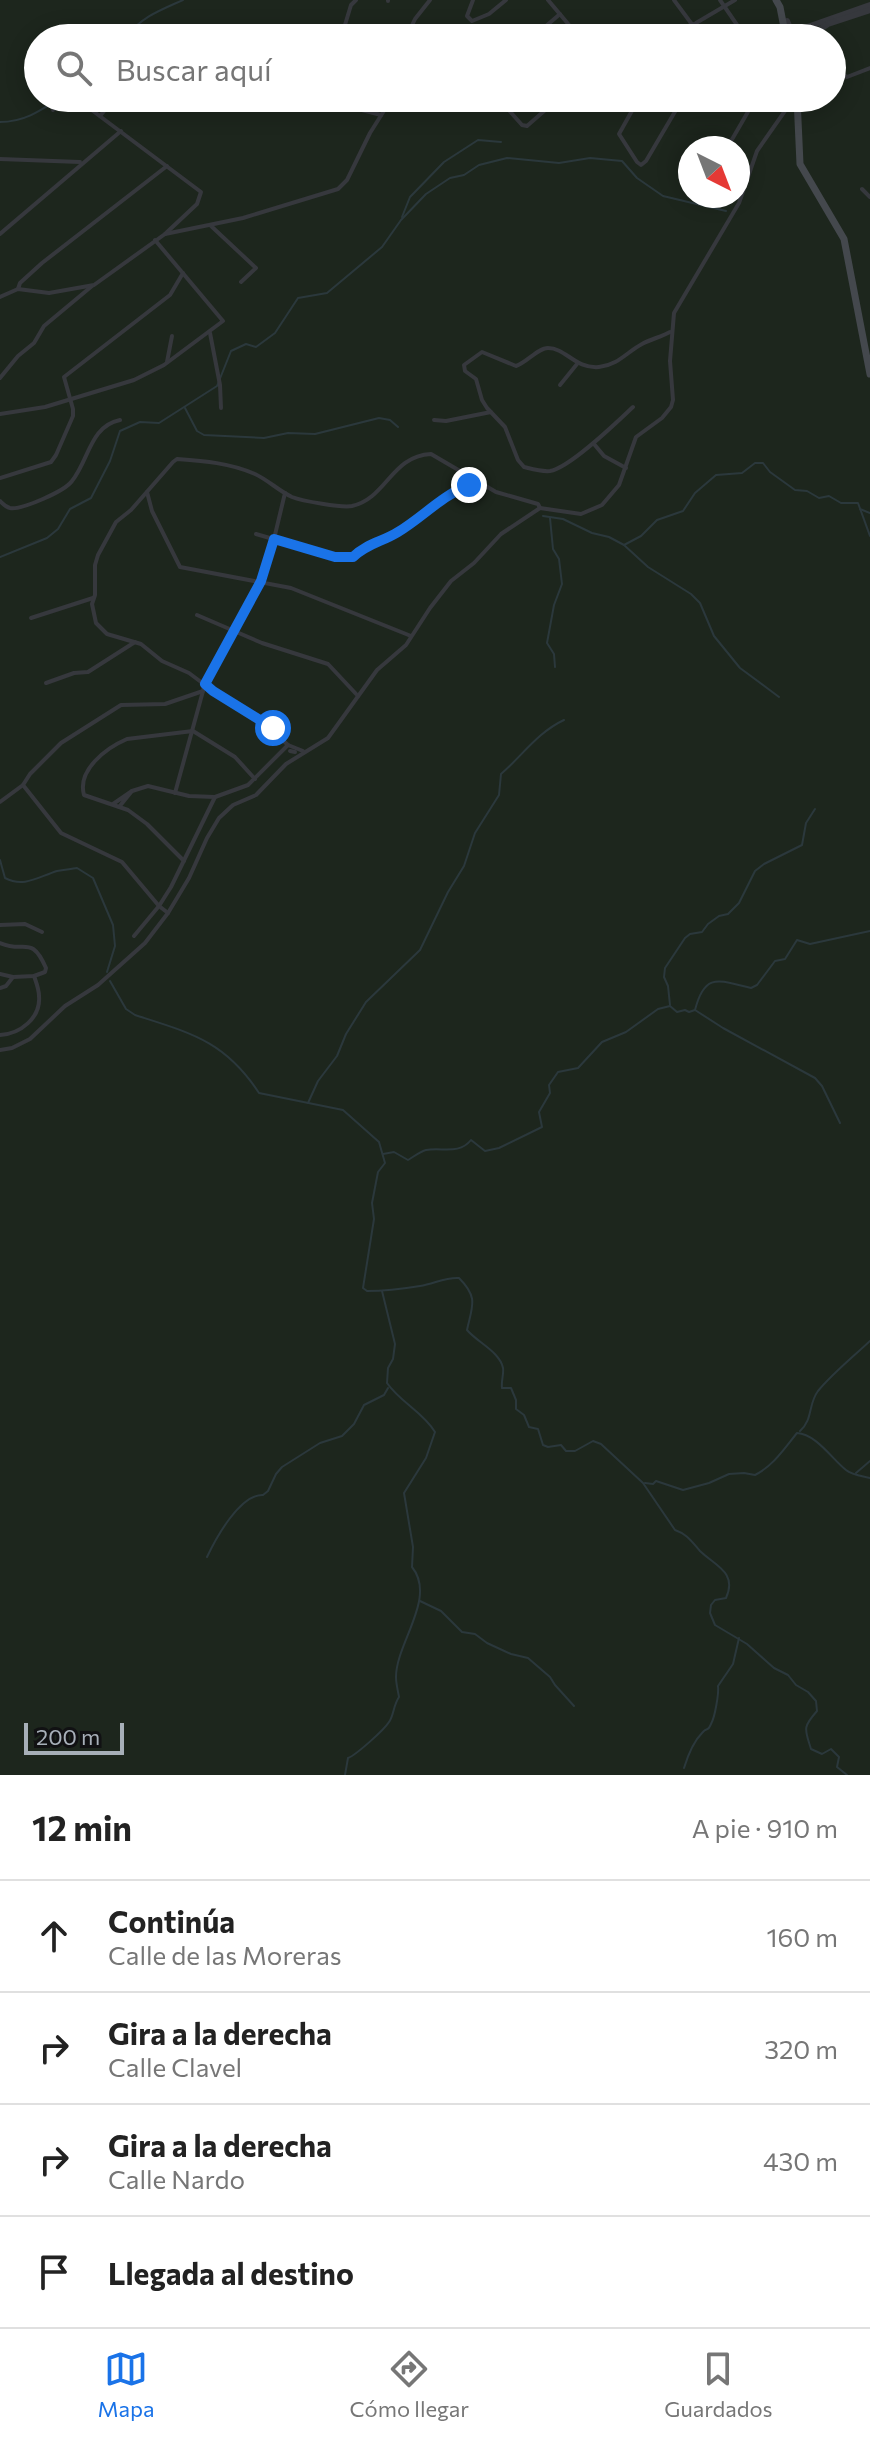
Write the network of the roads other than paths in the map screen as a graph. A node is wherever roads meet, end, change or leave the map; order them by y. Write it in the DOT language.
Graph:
graph roads {
  1 [pos="356,0"];
  2 [pos="430,0"];
  3 [pos="473,0"];
  4 [pos="506,0"];
  5 [pos="548,0"];
  6 [pos="674,0"];
  7 [pos="720,0"];
  8 [pos="735,0"];
  9 [pos="776,0"];
  10 [pos="783,0"];
  11 [pos="725,6"];
  12 [pos="870,7"];
  13 [pos="560,14"];
  14 [pos="787,21"];
  15 [pos="345,24"];
  16 [pos="413,24"];
  17 [pos="548,24"];
  18 [pos="568,24"];
  19 [pos="692,24"];
  20 [pos="695,24"];
  21 [pos="737,24"];
  22 [pos="784,24"];
  23 [pos="787,24"];
  24 [pos="788,24"];
  25 [pos="833,24"];
  26 [pos="870,68"];
  27 [pos="846,76"];
  28 [pos="95,112"];
  29 [pos="103,112"];
  30 [pos="370,112"];
  31 [pos="383,112"];
  32 [pos="510,112"];
  33 [pos="543,112"];
  34 [pos="630,112"];
  35 [pos="676,112"];
  36 [pos="748,112"];
  37 [pos="787,112"];
  38 [pos="787,112"];
  39 [pos="796,112"];
  40 [pos="797,112"];
  41 [pos="381,115"];
  42 [pos="100,116"];
  43 [pos="781,118"];
  44 [pos="121,131"];
  45 [pos="734,136"];
  46 [pos="0,160"];
  47 [pos="83,162"];
  48 [pos="167,166"];
  49 [pos="750,167"];
  50 [pos="806,178"];
  51 [pos="862,189"];
  52 [pos="870,197"];
  53 [pos="735,208"];
  54 [pos="210,225"];
  55 [pos="0,234"];
  56 [pos="165,234"];
  57 [pos="155,240"];
  58 [pos="183,273"];
  59 [pos="241,282"];
  60 [pos="94,285"];
  61 [pos="18,289"];
  62 [pos="0,297"];
  63 [pos="671,332"];
  64 [pos="210,333"];
  65 [pos="172,336"];
  66 [pos="661,338"];
  67 [pos="671,340"];
  68 [pos="167,362"];
  69 [pos="577,364"];
  70 [pos="870,372"];
  71 [pos="0,378"];
  72 [pos="560,385"];
  73 [pos="70,400"];
  74 [pos="633,407"];
  75 [pos="221,408"];
  76 [pos="491,412"];
  77 [pos="0,414"];
  78 [pos="120,420"];
  79 [pos="434,420"];
  80 [pos="594,444"];
  81 [pos="626,468"];
  82 [pos="0,478"];
  83 [pos="481,484"];
  84 [pos="146,491"];
  85 [pos="285,493"];
  86 [pos="0,501"];
  87 [pos="540,508"];
  88 [pos="256,534"];
  89 [pos="274,539"];
  90 [pos="261,581"];
  91 [pos="93,598"];
  92 [pos="197,615"];
  93 [pos="31,618"];
  94 [pos="232,631"];
  95 [pos="411,636"];
  96 [pos="135,642"];
  97 [pos="46,683"];
  98 [pos="204,686"];
  99 [pos="358,696"];
  100 [pos="193,731"];
  101 [pos="288,745"];
  102 [pos="294,752"];
  103 [pos="255,779"];
  104 [pos="23,785"];
  105 [pos="175,793"];
  106 [pos="215,797"];
  107 [pos="0,802"];
  108 [pos="116,806"];
  109 [pos="184,861"];
  110 [pos="173,904"];
  111 [pos="161,907"];
  112 [pos="168,913"];
  113 [pos="159,924"];
  114 [pos="0,925"];
  115 [pos="42,932"];
  116 [pos="134,936"];
  117 [pos="0,943"];
  118 [pos="0,974"];
  119 [pos="34,976"];
  120 [pos="13,977"];
  121 [pos="0,988"];
  122 [pos="0,1035"];
  123 [pos="0,1050"];
  1 -- 15 [label="street"];
  2 -- 16 [label="street"];
  3 -- 4 [label="street"];
  5 -- 13 [label="street"];
  6 -- 19 [label="street"];
  7 -- 11 [label="street"];
  8 -- 11 [label="street"];
  9 -- 22 [label="main road"];
  10 -- 14 [label="main road"];
  11 -- 20 [label="street"];
  11 -- 21 [label="street"];
  12 -- 25 [label="street"];
  13 -- 17 [label="street"];
  13 -- 18 [label="street"];
  14 -- 23 [label="main road"];
  14 -- 24 [label="street"];
  26 -- 27 [label="street"];
  28 -- 42 [label="street"];
  29 -- 42 [label="street"];
  30 -- 41 [label="street"];
  31 -- 41 [label="street"];
  32 -- 33 [label="street"];
  34 -- 35 [label="street"];
  36 -- 45 [label="street"];
  37 -- 43 [label="street"];
  38 -- 43 [label="street"];
  39 -- 50 [label="main road"];
  40 -- 50 [label="main road"];
  41 -- 54 [label="street"];
  42 -- 44 [label="street"];
  43 -- 49 [label="street"];
  44 -- 47 [label="street"];
  44 -- 48 [label="street"];
  46 -- 47 [label="street"];
  47 -- 55 [label="street"];
  48 -- 56 [label="street"];
  48 -- 61 [label="street"];
  50 -- 70 [label="main road"];
  51 -- 52 [label="street"];
  53 -- 63 [label="street"];
  54 -- 56 [label="street"];
  54 -- 59 [label="street"];
  56 -- 57 [label="street"];
  57 -- 58 [label="street"];
  57 -- 60 [label="street"];
  58 -- 64 [label="street"];
  58 -- 73 [label="street"];
  60 -- 61 [label="street"];
  60 -- 71 [label="street"];
  61 -- 62 [label="street"];
  63 -- 66 [label="street"];
  63 -- 67 [label="street"];
  64 -- 68 [label="street"];
  64 -- 75 [label="street"];
  65 -- 68 [label="street"];
  66 -- 67 [label="street"];
  66 -- 69 [label="street"];
  67 -- 81 [label="street"];
  68 -- 73 [label="street"];
  69 -- 72 [label="street"];
  69 -- 76 [label="street"];
  73 -- 77 [label="street"];
  73 -- 82 [label="street"];
  74 -- 80 [label="street"];
  76 -- 79 [label="street"];
  76 -- 80 [label="street"];
  78 -- 86 [label="street"];
  80 -- 81 [label="street"];
  81 -- 87 [label="street"];
  83 -- 85 [label="street"];
  83 -- 87 [label="street"];
  83 -- 89 [label="street"];
  84 -- 85 [label="street"];
  84 -- 90 [label="street"];
  84 -- 91 [label="street"];
  85 -- 89 [label="street"];
  87 -- 95 [label="street"];
  88 -- 89 [label="street"];
  89 -- 90 [label="street"];
  90 -- 94 [label="street"];
  90 -- 95 [label="street"];
  91 -- 93 [label="street"];
  91 -- 96 [label="street"];
  92 -- 94 [label="street"];
  94 -- 98 [label="street"];
  94 -- 99 [label="street"];
  95 -- 99 [label="street"];
  96 -- 97 [label="street"];
  96 -- 98 [label="street"];
  98 -- 100 [label="street"];
  98 -- 101 [label="street"];
  98 -- 104 [label="street"];
  99 -- 102 [label="street"];
  100 -- 103 [label="street"];
  100 -- 105 [label="street"];
  100 -- 108 [label="street"];
  101 -- 102 [label="street"];
  101 -- 103 [label="street"];
  102 -- 110 [label="street"];
  103 -- 106 [label="street"];
  104 -- 107 [label="street"];
  104 -- 111 [label="street"];
  105 -- 106 [label="street"];
  105 -- 108 [label="street"];
  106 -- 109 [label="street"];
  108 -- 109 [label="street"];
  109 -- 111 [label="street"];
  110 -- 111 [label="street"];
  110 -- 112 [label="street"];
  111 -- 112 [label="street"];
  111 -- 113 [label="street"];
  111 -- 116 [label="street"];
  112 -- 113 [label="street"];
  113 -- 123 [label="street"];
  114 -- 115 [label="street"];
  117 -- 119 [label="street"];
  118 -- 120 [label="street"];
  119 -- 120 [label="street"];
  119 -- 122 [label="street"];
  120 -- 121 [label="street"];
}
